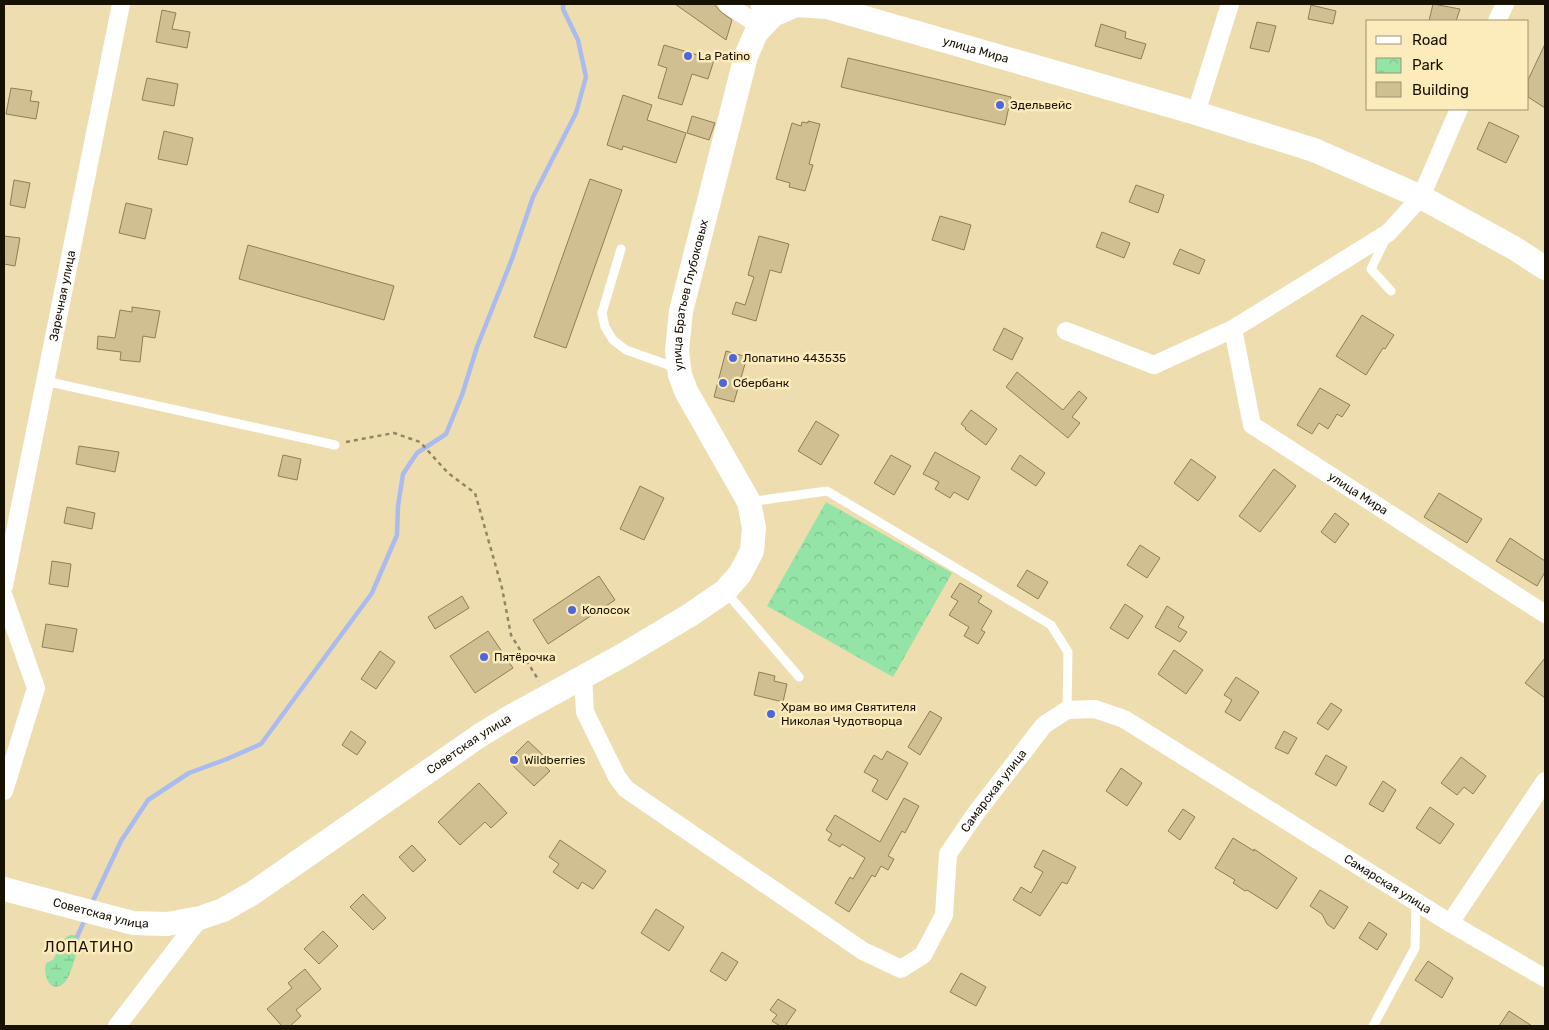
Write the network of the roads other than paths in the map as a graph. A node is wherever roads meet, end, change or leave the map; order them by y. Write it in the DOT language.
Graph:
graph roads {
  1 [pos="120,4"];
  2 [pos="727,4"];
  3 [pos="760,4"];
  4 [pos="1230,4"];
  5 [pos="1505,4"];
  6 [pos="1497,20"];
  7 [pos="761,27"];
  8 [pos="1459,110"];
  9 [pos="1196,113"];
  10 [pos="1421,197"];
  11 [pos="1388,233"];
  12 [pos="622,249"];
  13 [pos="1545,268"];
  14 [pos="1391,291"];
  15 [pos="1233,329"];
  16 [pos="1066,331"];
  17 [pos="679,369"];
  18 [pos="45,381"];
  19 [pos="335,444"];
  20 [pos="749,502"];
  21 [pos="732,582"];
  22 [pos="4,586"];
  23 [pos="4,597"];
  24 [pos="1545,614"];
  25 [pos="583,677"];
  26 [pos="799,677"];
  27 [pos="1067,710"];
  28 [pos="1545,781"];
  29 [pos="4,791"];
  30 [pos="9,890"];
  31 [pos="1416,901"];
  32 [pos="200,918"];
  33 [pos="1450,923"];
  34 [pos="1545,978"];
  35 [pos="117,1026"];
  36 [pos="1373,1026"];
  1 -- 18 [label="street, Заречная улица"];
  2 -- 7 [label="street"];
  3 -- 7 [label="street, улица Братьев Глубоковых"];
  4 -- 9 [label="street"];
  5 -- 6 [label="street"];
  7 -- 9 [label="street, улица Мира"];
  7 -- 17 [label="street, улица Братьев Глубоковых"];
  8 -- 10 [label="street"];
  9 -- 10 [label="street, улица Мира"];
  10 -- 11 [label="street"];
  10 -- 13 [label="street, улица Мира"];
  11 -- 14 [label="lane"];
  11 -- 15 [label="street"];
  12 -- 17 [label="lane"];
  15 -- 16 [label="street"];
  15 -- 24 [label="street, улица Мира"];
  17 -- 20 [label="street, улица Братьев Глубоковых"];
  18 -- 19 [label="lane"];
  18 -- 22 [label="street, Заречная улица"];
  20 -- 21 [label="street, улица Братьев Глубоковых"];
  20 -- 27 [label="lane"];
  21 -- 25 [label="street, Советская улица"];
  21 -- 26 [label="lane"];
  23 -- 29 [label="street"];
  25 -- 27 [label="street, Самарская улица"];
  25 -- 32 [label="street, Советская улица"];
  27 -- 31 [label="street, Самарская улица"];
  28 -- 33 [label="street"];
  30 -- 32 [label="street, Советская улица"];
  31 -- 33 [label="street, Самарская улица"];
  31 -- 36 [label="lane"];
  32 -- 35 [label="street"];
  33 -- 34 [label="street, Самарская улица"];
}
